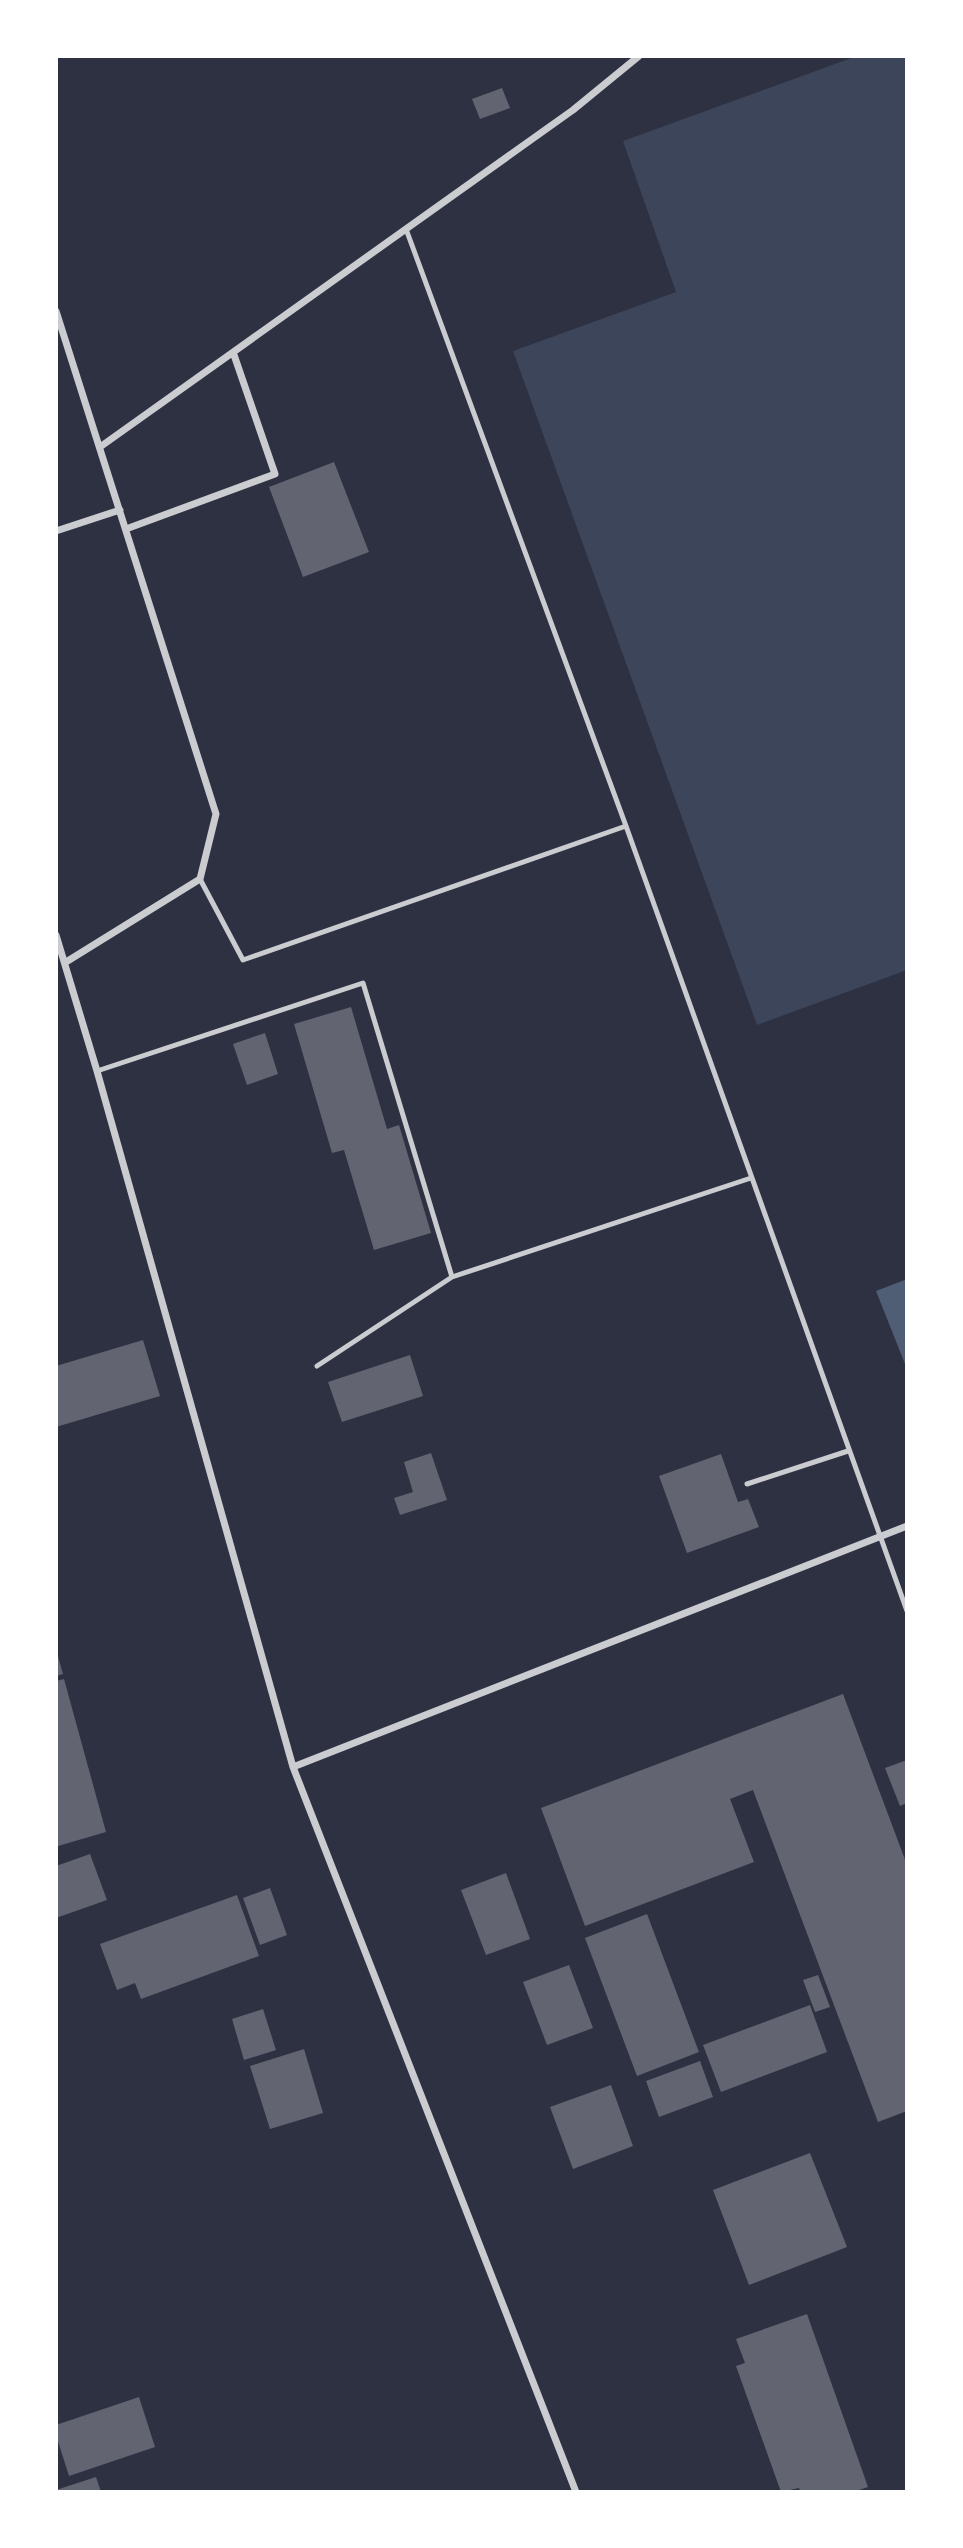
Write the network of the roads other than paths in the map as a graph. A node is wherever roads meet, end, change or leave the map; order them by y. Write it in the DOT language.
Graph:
graph roads {
  1 [pos="639,56"];
  2 [pos="406,229"];
  3 [pos="56,311"];
  4 [pos="233,352"];
  5 [pos="100,447"];
  6 [pos="120,510"];
  7 [pos="126,529"];
  8 [pos="56,531"];
  9 [pos="626,826"];
  10 [pos="200,879"];
  11 [pos="56,936"];
  12 [pos="66,962"];
  13 [pos="97,1071"];
  14 [pos="751,1178"];
  15 [pos="452,1277"];
  16 [pos="317,1366"];
  17 [pos="848,1451"];
  18 [pos="747,1484"];
  19 [pos="907,1526"];
  20 [pos="880,1536"];
  21 [pos="907,1611"];
  22 [pos="293,1767"];
  23 [pos="576,2492"];
  1 -- 2 [label="street"];
  2 -- 4 [label="street"];
  2 -- 9 [label="lane"];
  3 -- 5 [label="street"];
  4 -- 5 [label="street"];
  4 -- 7 [label="street"];
  5 -- 6 [label="street"];
  6 -- 7 [label="street"];
  6 -- 8 [label="street"];
  7 -- 10 [label="street"];
  9 -- 10 [label="lane"];
  9 -- 14 [label="lane"];
  10 -- 12 [label="street"];
  11 -- 12 [label="street"];
  12 -- 13 [label="street"];
  13 -- 15 [label="lane"];
  13 -- 22 [label="street"];
  14 -- 15 [label="lane"];
  14 -- 17 [label="lane"];
  15 -- 16 [label="lane"];
  17 -- 18 [label="lane"];
  17 -- 20 [label="lane"];
  19 -- 20 [label="street"];
  20 -- 21 [label="lane"];
  20 -- 22 [label="street"];
  22 -- 23 [label="street"];
}
